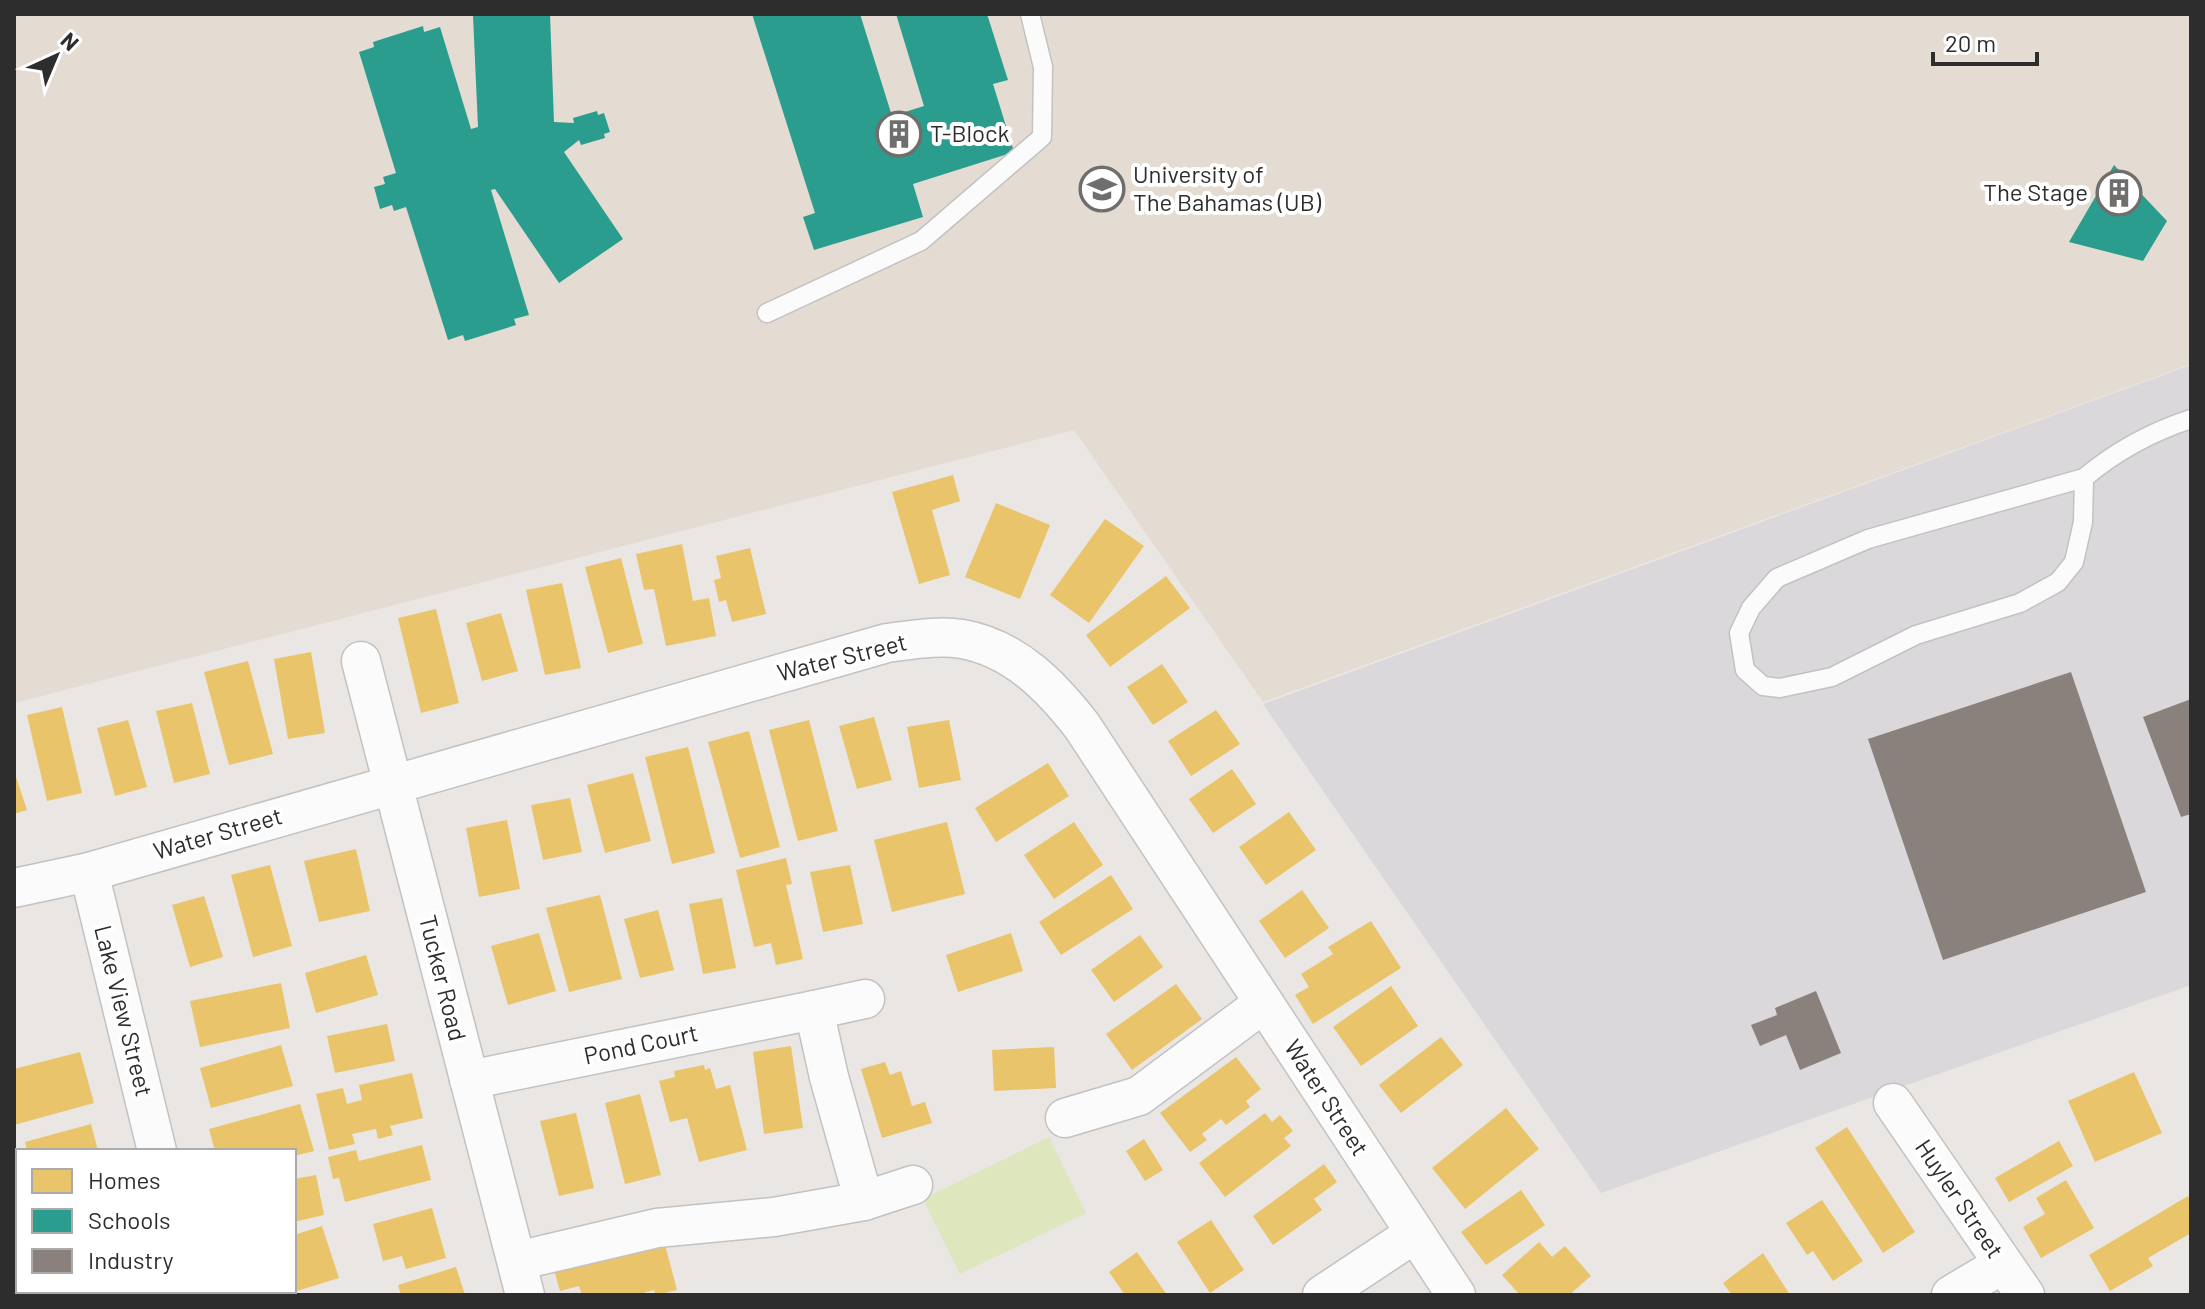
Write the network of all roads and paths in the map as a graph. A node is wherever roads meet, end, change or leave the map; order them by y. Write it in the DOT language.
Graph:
graph roads {
  1 [pos="1030,14"];
  2 [pos="767,313"];
  3 [pos="2191,419"];
  4 [pos="2084,478"];
  5 [pos="361,661"];
  6 [pos="392,783"];
  7 [pos="89,872"];
  8 [pos="14,888"];
  9 [pos="865,999"];
  10 [pos="1264,1003"];
  11 [pos="814,1010"];
  12 [pos="469,1080"];
  13 [pos="1893,1103"];
  14 [pos="1065,1118"];
  15 [pos="157,1149"];
  16 [pos="913,1185"];
  17 [pos="864,1201"];
  18 [pos="1414,1234"];
  19 [pos="2003,1264"];
  20 [pos="521,1278"];
  21 [pos="1322,1295"];
  22 [pos="1456,1295"];
  23 [pos="1951,1295"];
  24 [pos="2025,1295"];
  1 -- 2 [label="lane"];
  3 -- 4 [label="lane"];
  4 -- 4 [label="lane"];
  5 -- 6 [label="street, Tucker Road"];
  6 -- 7 [label="street, Water Street"];
  6 -- 10 [label="street, Water Street"];
  6 -- 12 [label="street, Tucker Road"];
  7 -- 8 [label="street, Water Street"];
  7 -- 15 [label="street, Lake View Street"];
  9 -- 11 [label="street, Pond Court"];
  10 -- 14 [label="street"];
  10 -- 18 [label="street, Water Street"];
  11 -- 12 [label="street, Pond Court"];
  11 -- 17 [label="street"];
  12 -- 20 [label="street, Tucker Road"];
  13 -- 19 [label="street, Huyler Street"];
  16 -- 17 [label="street"];
  17 -- 20 [label="street"];
  18 -- 21 [label="street"];
  18 -- 22 [label="street, Water Street"];
  19 -- 23 [label="street"];
  19 -- 24 [label="street, Huyler Street"];
}
